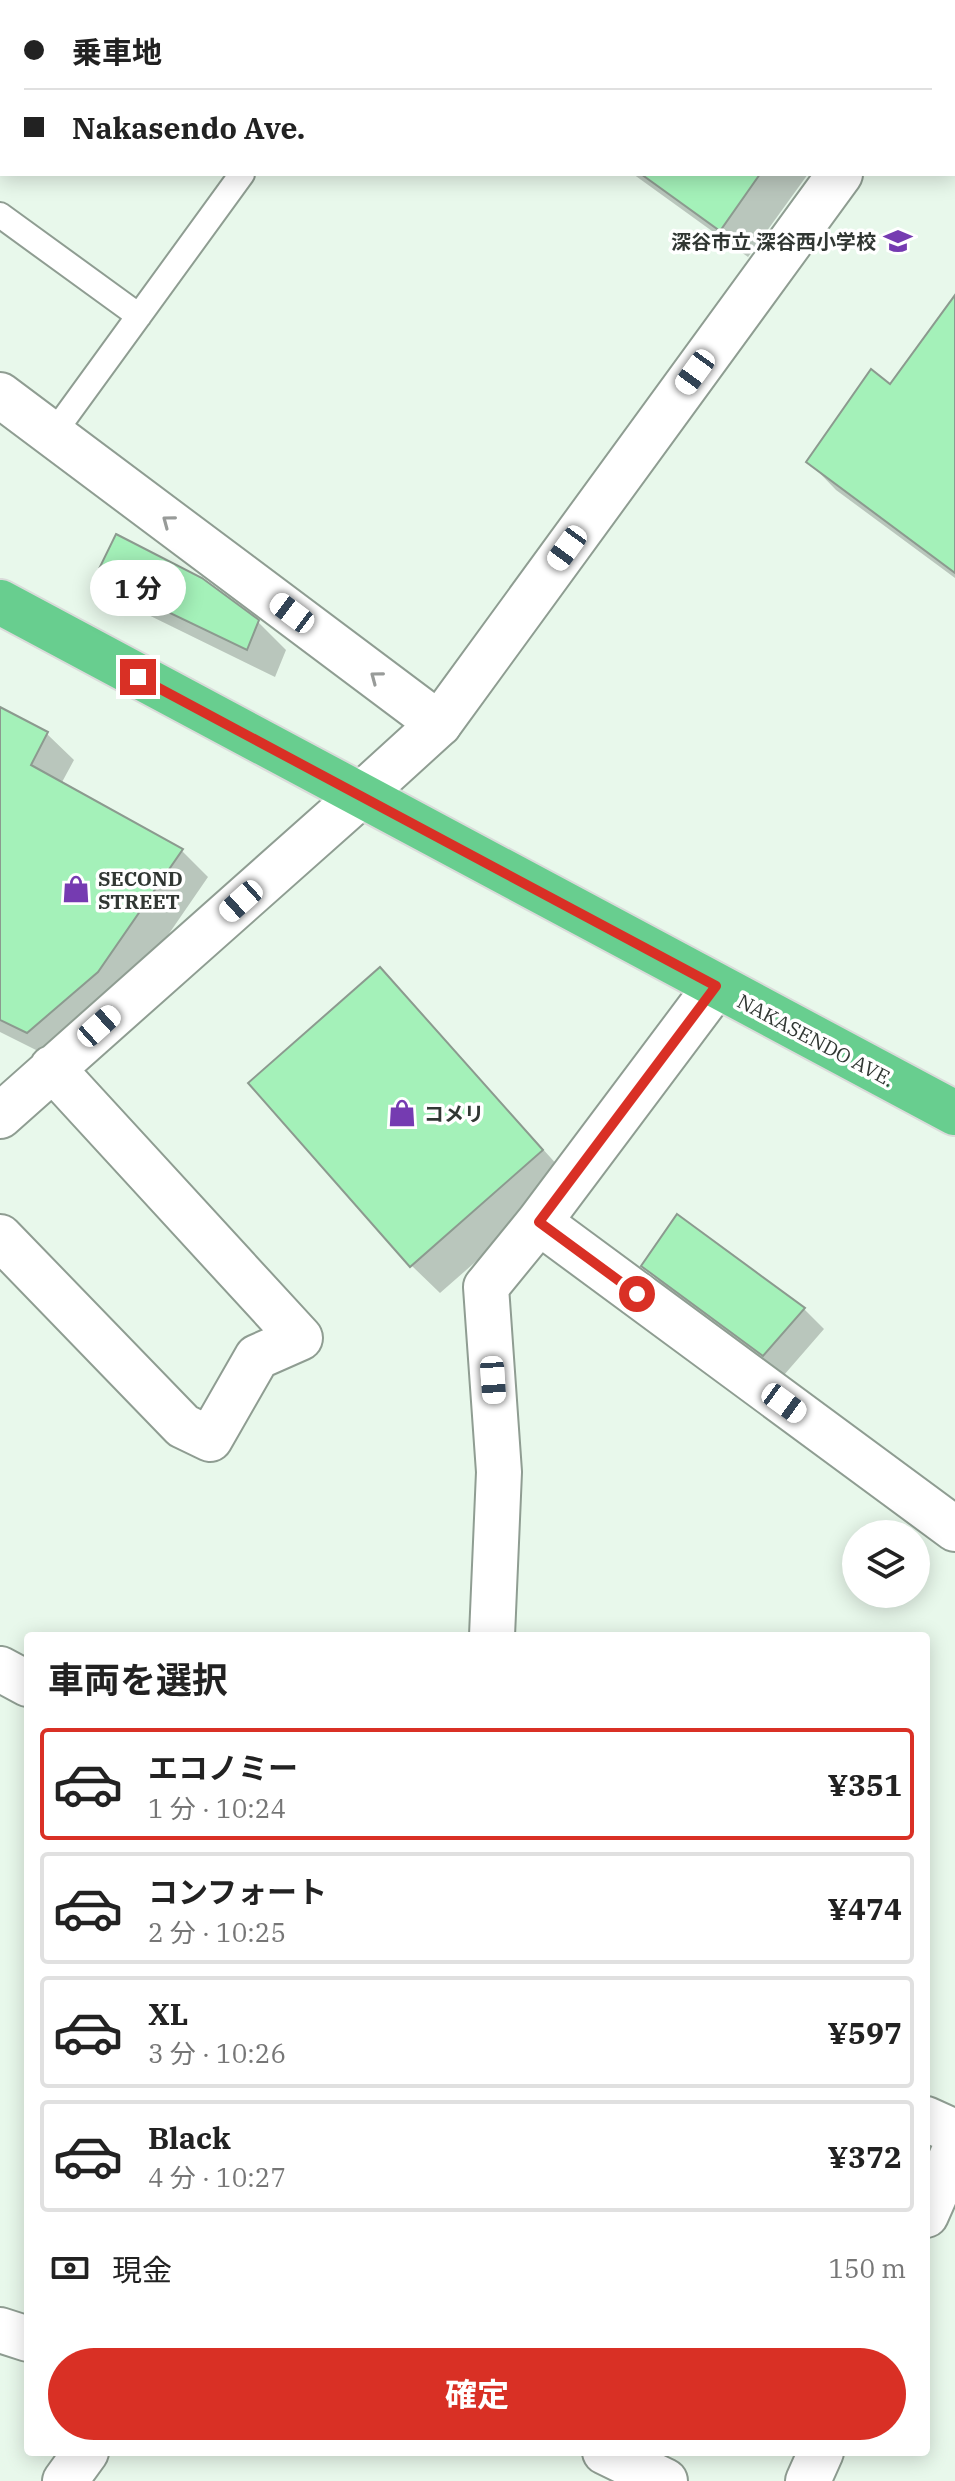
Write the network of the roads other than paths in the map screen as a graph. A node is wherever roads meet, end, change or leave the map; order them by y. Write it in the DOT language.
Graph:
graph roads {
  1 [pos="241,176"];
  2 [pos="839,176"];
  3 [pos="0,215"];
  4 [pos="139,316"];
  5 [pos="0,395"];
  6 [pos="53,434"];
  7 [pos="0,602"];
  8 [pos="439,724"];
  9 [pos="360,796"];
  10 [pos="716,986"];
  11 [pos="52,1068"];
  12 [pos="955,1113"];
  13 [pos="0,1116"];
  14 [pos="539,1222"];
  15 [pos="0,1237"];
  16 [pos="955,1529"];
  17 [pos="492,1632"];
  18 [pos="0,1669"];
  19 [pos="24,1682"];
  20 [pos="930,2121"];
  21 [pos="955,2132"];
  22 [pos="955,2149"];
  23 [pos="930,2206"];
  24 [pos="0,2330"];
  25 [pos="24,2338"];
  26 [pos="83,2456"];
  27 [pos="613,2456"];
  28 [pos="819,2456"];
  29 [pos="65,2481"];
  30 [pos="665,2481"];
  31 [pos="808,2481"];
  1 -- 4 [label="lane"];
  2 -- 8 [label="street"];
  3 -- 4 [label="lane"];
  4 -- 6 [label="lane"];
  5 -- 6 [label="street"];
  8 -- 6 [label="street, one-way"];
  7 -- 9 [label="highway, NAKASENDO AVE."];
  8 -- 9 [label="street"];
  9 -- 10 [label="highway, NAKASENDO AVE."];
  9 -- 11 [label="street"];
  10 -- 12 [label="highway, NAKASENDO AVE."];
  10 -- 14 [label="street"];
  11 -- 13 [label="street"];
  11 -- 15 [label="street"];
  14 -- 16 [label="street"];
  14 -- 17 [label="street"];
  18 -- 19 [label="street"];
  20 -- 21 [label="street"];
  22 -- 23 [label="street"];
  24 -- 25 [label="street"];
  26 -- 29 [label="street"];
  27 -- 30 [label="street"];
  28 -- 31 [label="street"];
}
